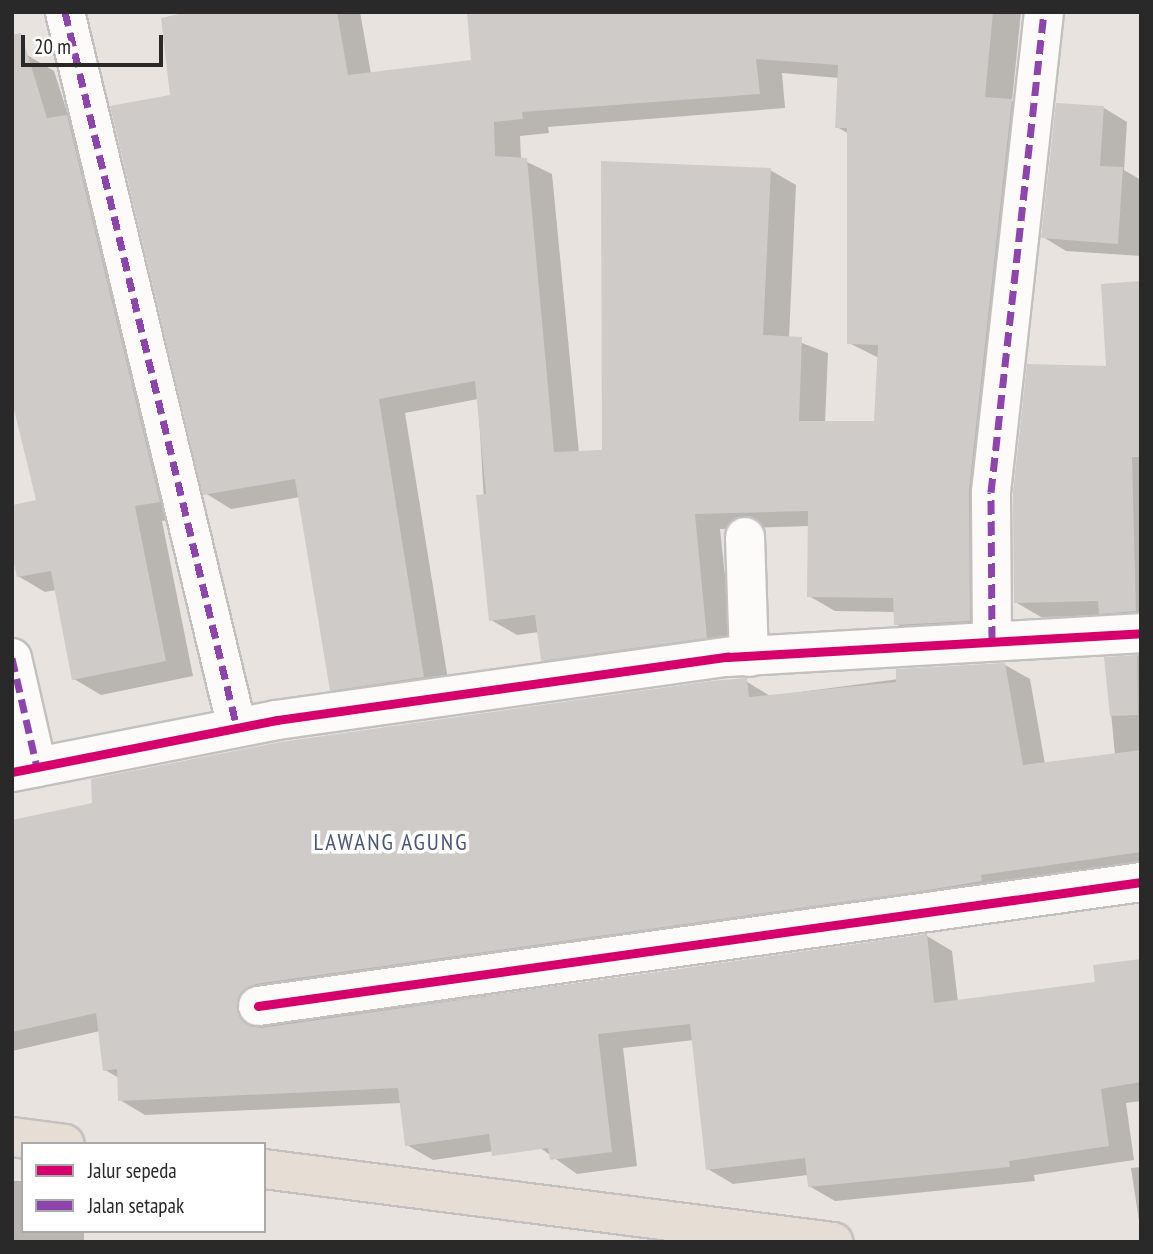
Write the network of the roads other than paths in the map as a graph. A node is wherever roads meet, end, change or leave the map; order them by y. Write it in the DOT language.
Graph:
graph roads {
  1 [pos="65,12"];
  2 [pos="1044,12"];
  3 [pos="744,537"];
  4 [pos="1141,634"];
  5 [pos="992,640"];
  6 [pos="749,657"];
  7 [pos="12,658"];
  8 [pos="237,728"];
  9 [pos="25,769"];
  10 [pos="1141,882"];
  11 [pos="258,1006"];
  12 [pos="12,1137"];
  13 [pos="50,1142"];
  14 [pos="266,1169"];
  15 [pos="833,1242"];
  1 -- 8 [label="street"];
  2 -- 5 [label="street"];
  3 -- 6 [label="street"];
  4 -- 5 [label="street"];
  5 -- 6 [label="street"];
  6 -- 8 [label="street"];
  7 -- 9 [label="street"];
  8 -- 9 [label="street"];
  10 -- 11 [label="street"];
  12 -- 13 [label="highway"];
  14 -- 15 [label="highway"];
}
